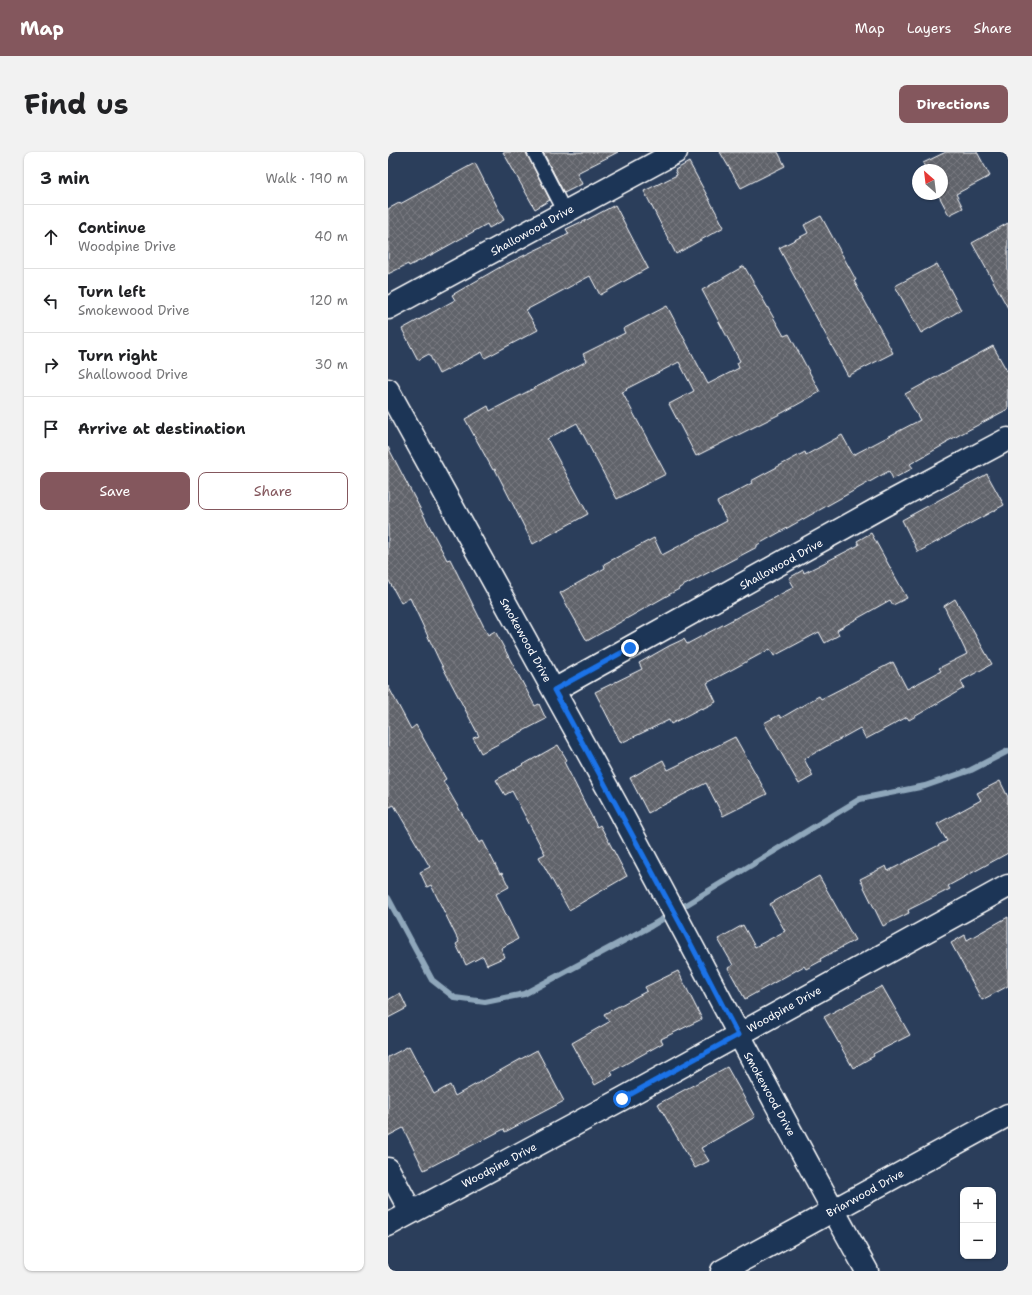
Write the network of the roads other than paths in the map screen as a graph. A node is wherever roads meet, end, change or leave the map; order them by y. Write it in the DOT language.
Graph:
graph roads {
  1 [pos="534,152"];
  2 [pos="676,152"];
  3 [pos="566,212"];
  4 [pos="388,308"];
  5 [pos="388,390"];
  6 [pos="1008,439"];
  7 [pos="554,690"];
  8 [pos="1008,886"];
  9 [pos="738,1035"];
  10 [pos="1008,1115"];
  11 [pos="388,1169"];
  12 [pos="833,1210"];
  13 [pos="412,1212"];
  14 [pos="388,1226"];
  15 [pos="722,1271"];
  16 [pos="867,1271"];
  1 -- 3 [label="lane"];
  2 -- 3 [label="street, Shallowood Drive"];
  3 -- 4 [label="street, Shallowood Drive"];
  5 -- 7 [label="street, Smokewood Drive"];
  6 -- 7 [label="street, Shallowood Drive"];
  7 -- 9 [label="street, Smokewood Drive"];
  8 -- 9 [label="street, Woodpine Drive"];
  9 -- 12 [label="street, Smokewood Drive"];
  9 -- 13 [label="street, Woodpine Drive"];
  10 -- 12 [label="street, Briarwood Drive"];
  11 -- 13 [label="street"];
  12 -- 15 [label="street, Briarwood Drive"];
  12 -- 16 [label="street, Smokewood Drive"];
  13 -- 14 [label="street, Woodpine Drive"];
}
